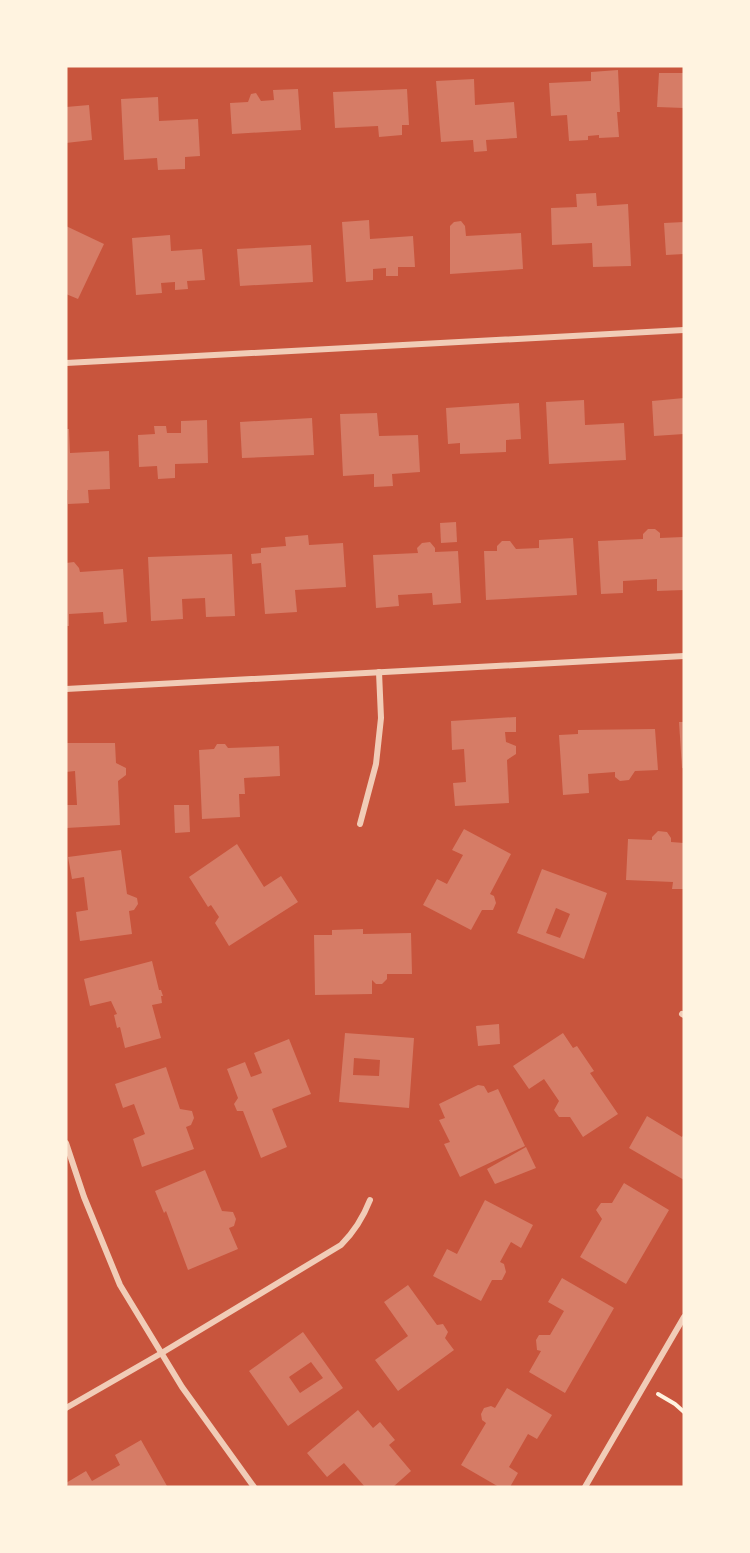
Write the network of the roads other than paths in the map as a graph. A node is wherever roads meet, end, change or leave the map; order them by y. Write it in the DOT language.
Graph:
graph roads {
  1 [pos="684,330"];
  2 [pos="66,363"];
  3 [pos="684,656"];
  4 [pos="379,672"];
  5 [pos="66,689"];
  6 [pos="360,825"];
  7 [pos="66,1143"];
  8 [pos="370,1200"];
  9 [pos="684,1317"];
  10 [pos="160,1354"];
  11 [pos="66,1408"];
  12 [pos="254,1487"];
  13 [pos="585,1487"];
  1 -- 2 [label="street"];
  3 -- 4 [label="street"];
  4 -- 5 [label="street"];
  4 -- 6 [label="street"];
  7 -- 10 [label="street"];
  8 -- 10 [label="street"];
  9 -- 13 [label="street"];
  10 -- 11 [label="street"];
  10 -- 12 [label="street"];
}
